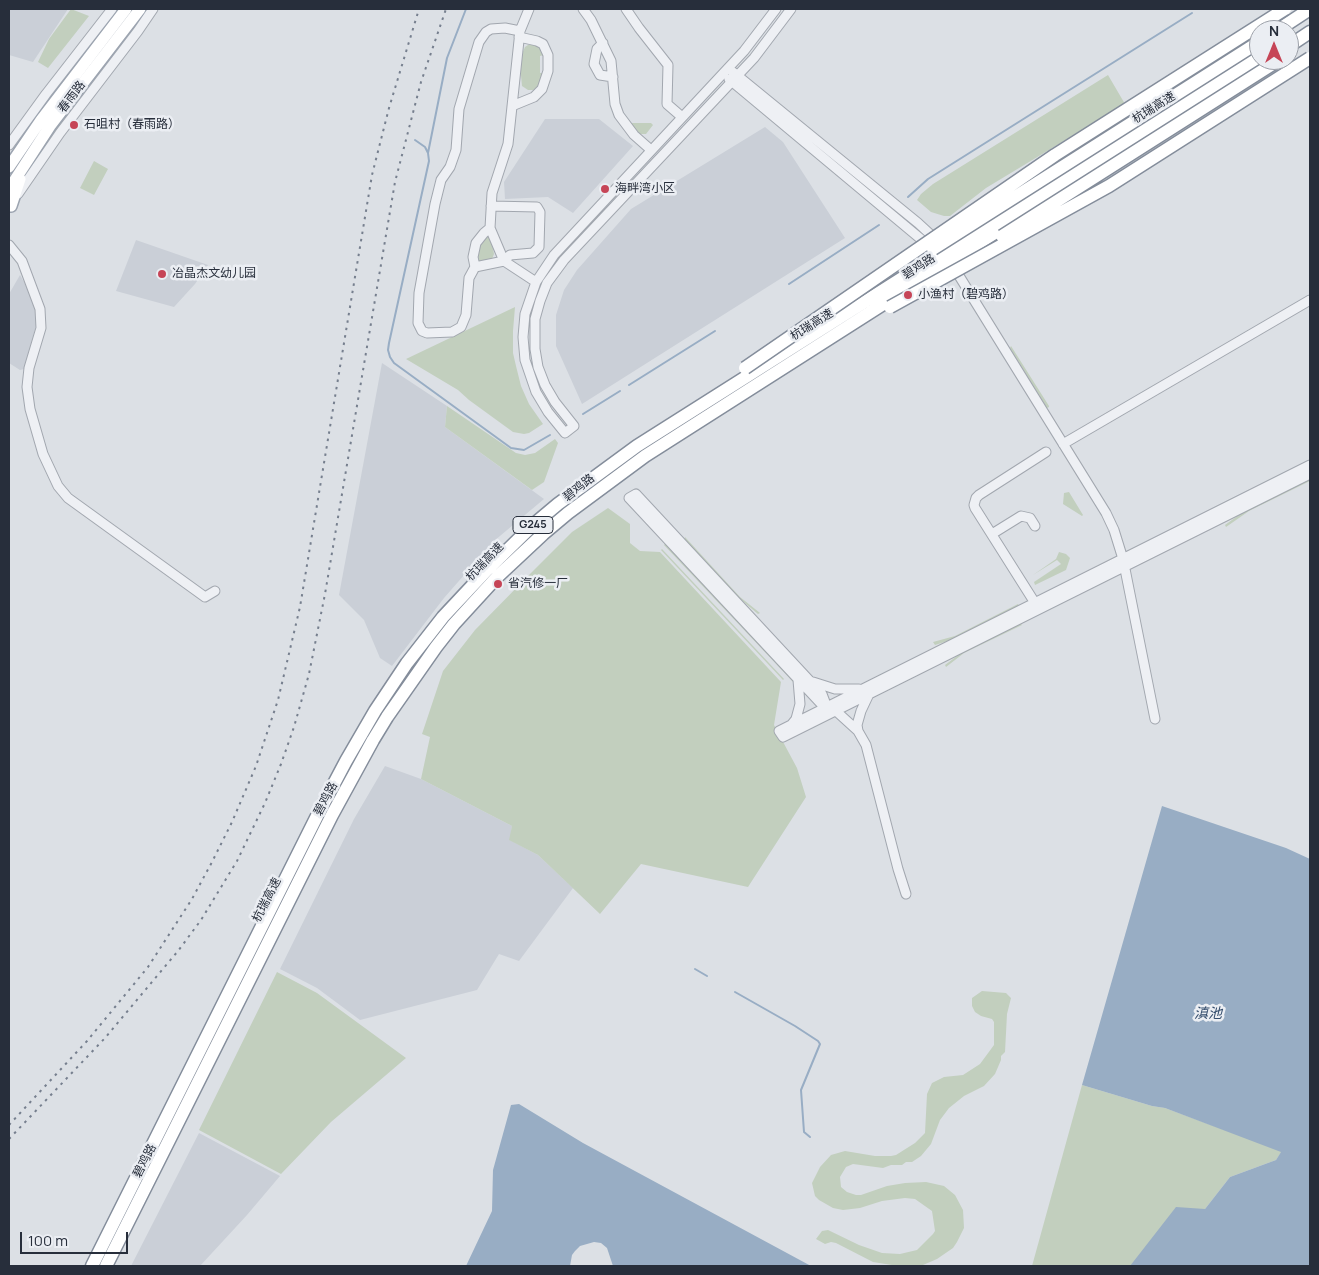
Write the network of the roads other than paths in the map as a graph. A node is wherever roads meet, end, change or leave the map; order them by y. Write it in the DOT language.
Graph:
graph roads {
  1 [pos="112,9"];
  2 [pos="126,9"];
  3 [pos="140,9"];
  4 [pos="153,9"];
  5 [pos="529,9"];
  6 [pos="583,9"];
  7 [pos="626,9"];
  8 [pos="776,9"];
  9 [pos="791,9"];
  10 [pos="1285,9"];
  11 [pos="1310,10"];
  12 [pos="1310,19"];
  13 [pos="1294,20"];
  14 [pos="1299,26"];
  15 [pos="1310,32"];
  16 [pos="519,34"];
  17 [pos="1299,39"];
  18 [pos="1310,40"];
  19 [pos="603,44"];
  20 [pos="1299,47"];
  21 [pos="1249,48"];
  22 [pos="1249,58"];
  23 [pos="1310,58"];
  24 [pos="1250,70"];
  25 [pos="1263,70"];
  26 [pos="726,71"];
  27 [pos="613,78"];
  28 [pos="735,79"];
  29 [pos="512,106"];
  30 [pos="682,118"];
  31 [pos="9,145"];
  32 [pos="652,150"];
  33 [pos="26,161"];
  34 [pos="9,167"];
  35 [pos="9,188"];
  36 [pos="491,206"];
  37 [pos="10,208"];
  38 [pos="490,228"];
  39 [pos="9,245"];
  40 [pos="942,258"];
  41 [pos="504,261"];
  42 [pos="475,267"];
  43 [pos="536,282"];
  44 [pos="1310,300"];
  45 [pos="890,308"];
  46 [pos="745,368"];
  47 [pos="1063,444"];
  48 [pos="1046,452"];
  49 [pos="1310,465"];
  50 [pos="1310,474"];
  51 [pos="1035,526"];
  52 [pos="992,534"];
  53 [pos="1124,563"];
  54 [pos="215,591"];
  55 [pos="1035,603"];
  56 [pos="798,679"];
  57 [pos="808,679"];
  58 [pos="866,691"];
  59 [pos="846,706"];
  60 [pos="825,708"];
  61 [pos="836,711"];
  62 [pos="819,719"];
  63 [pos="1155,719"];
  64 [pos="790,725"];
  65 [pos="858,732"];
  66 [pos="906,894"];
  67 [pos="84,1266"];
  68 [pos="92,1266"];
  69 [pos="106,1266"];
  70 [pos="114,1266"];
  1 -- 31 [label="street"];
  2 -- 34 [label="main road, 春雨路"];
  3 -- 33 [label="main road, 春雨路"];
  4 -- 37 [label="street"];
  5 -- 16 [label="street"];
  6 -- 19 [label="street"];
  7 -- 30 [label="street"];
  8 -- 26 [label="street"];
  9 -- 28 [label="street"];
  10 -- 46 [label="highway, bridge"];
  11 -- 13 [label="highway"];
  12 -- 14 [label="highway"];
  15 -- 17 [label="highway"];
  16 -- 29 [label="street"];
  16 -- 29 [label="street"];
  16 -- 42 [label="street"];
  18 -- 20 [label="highway"];
  19 -- 27 [label="street"];
  19 -- 27 [label="street"];
  21 -- 46 [label="highway, 杭瑞高速, bridge"];
  22 -- 40 [label="highway, 碧鸡路 / G245"];
  23 -- 45 [label="highway, bridge"];
  24 -- 40 [label="highway, 碧鸡路 / G245"];
  25 -- 45 [label="highway, 杭瑞高速, bridge"];
  26 -- 28 [label="street"];
  26 -- 30 [label="street"];
  27 -- 32 [label="street"];
  28 -- 40 [label="street"];
  28 -- 43 [label="street"];
  29 -- 36 [label="street"];
  30 -- 32 [label="street"];
  32 -- 43 [label="street"];
  33 -- 35 [label="main road, 春雨路"];
  33 -- 37 [label="main road"];
  36 -- 38 [label="street"];
  36 -- 41 [label="street"];
  38 -- 41 [label="street"];
  38 -- 42 [label="street"];
  39 -- 54 [label="street"];
  40 -- 47 [label="street"];
  40 -- 68 [label="highway, 碧鸡路 / G245"];
  40 -- 69 [label="highway, 碧鸡路 / G245"];
  41 -- 42 [label="street"];
  41 -- 43 [label="street"];
  44 -- 47 [label="street"];
  45 -- 70 [label="highway, 杭瑞高速"];
  46 -- 67 [label="highway, 杭瑞高速"];
  47 -- 53 [label="street"];
  48 -- 52 [label="street"];
  49 -- 53 [label="street"];
  50 -- 53 [label="street"];
  51 -- 52 [label="street"];
  52 -- 55 [label="street"];
  53 -- 55 [label="street"];
  53 -- 58 [label="street"];
  53 -- 63 [label="street"];
  55 -- 58 [label="street"];
  56 -- 57 [label="street"];
  56 -- 60 [label="street"];
  56 -- 64 [label="street"];
  57 -- 58 [label="street"];
  57 -- 60 [label="street"];
  58 -- 59 [label="street"];
  58 -- 60 [label="street"];
  58 -- 65 [label="street"];
  59 -- 60 [label="street"];
  59 -- 61 [label="street"];
  60 -- 62 [label="street"];
  60 -- 64 [label="street"];
  61 -- 62 [label="street"];
  61 -- 65 [label="street"];
  62 -- 64 [label="street"];
  65 -- 66 [label="street"];
}
